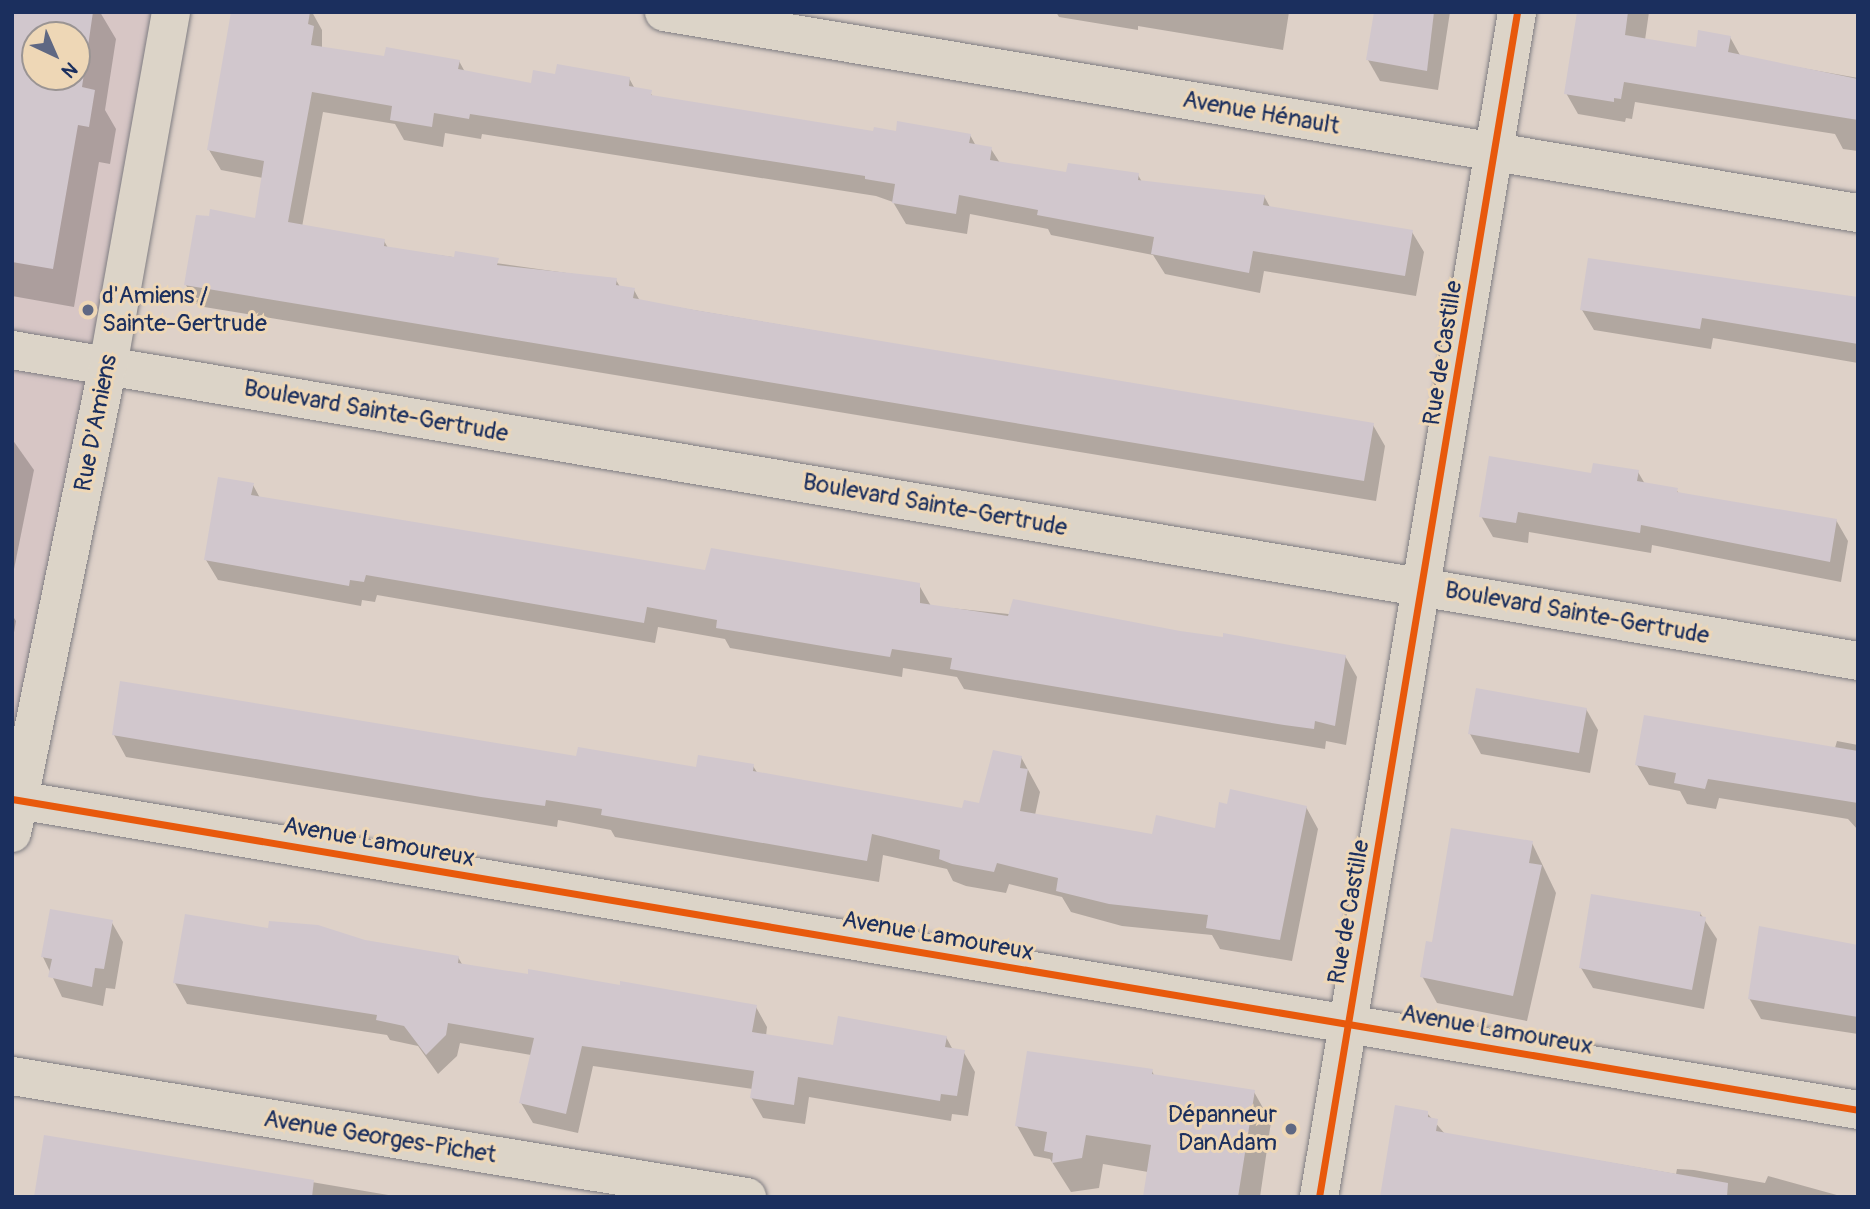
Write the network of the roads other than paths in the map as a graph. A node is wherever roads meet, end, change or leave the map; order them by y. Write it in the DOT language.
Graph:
graph roads {
  1 [pos="172,12"];
  2 [pos="664,12"];
  3 [pos="1517,12"];
  4 [pos="1495,152"];
  5 [pos="1858,213"];
  6 [pos="12,350"];
  7 [pos="108,366"];
  8 [pos="1424,587"];
  9 [pos="1858,661"];
  10 [pos="14,811"];
  11 [pos="1350,1024"];
  12 [pos="12,1076"];
  13 [pos="1858,1110"];
  14 [pos="747,1197"];
  15 [pos="1319,1197"];
  1 -- 7 [label="street, Rue D'Amiens"];
  2 -- 4 [label="street, Avenue Hénault"];
  3 -- 4 [label="street, Rue de Castille"];
  4 -- 5 [label="street, Avenue Hénault"];
  4 -- 8 [label="street, Rue de Castille"];
  6 -- 7 [label="street, Boulevard Sainte-Gertrude"];
  7 -- 8 [label="street, Boulevard Sainte-Gertrude"];
  7 -- 10 [label="street, Rue D'Amiens"];
  8 -- 9 [label="street, Boulevard Sainte-Gertrude"];
  8 -- 11 [label="street, Rue de Castille"];
  10 -- 11 [label="street, Avenue Lamoureux"];
  11 -- 13 [label="street, Avenue Lamoureux"];
  11 -- 15 [label="street, Rue de Castille"];
  12 -- 14 [label="street, Avenue Georges-Pichet"];
}
